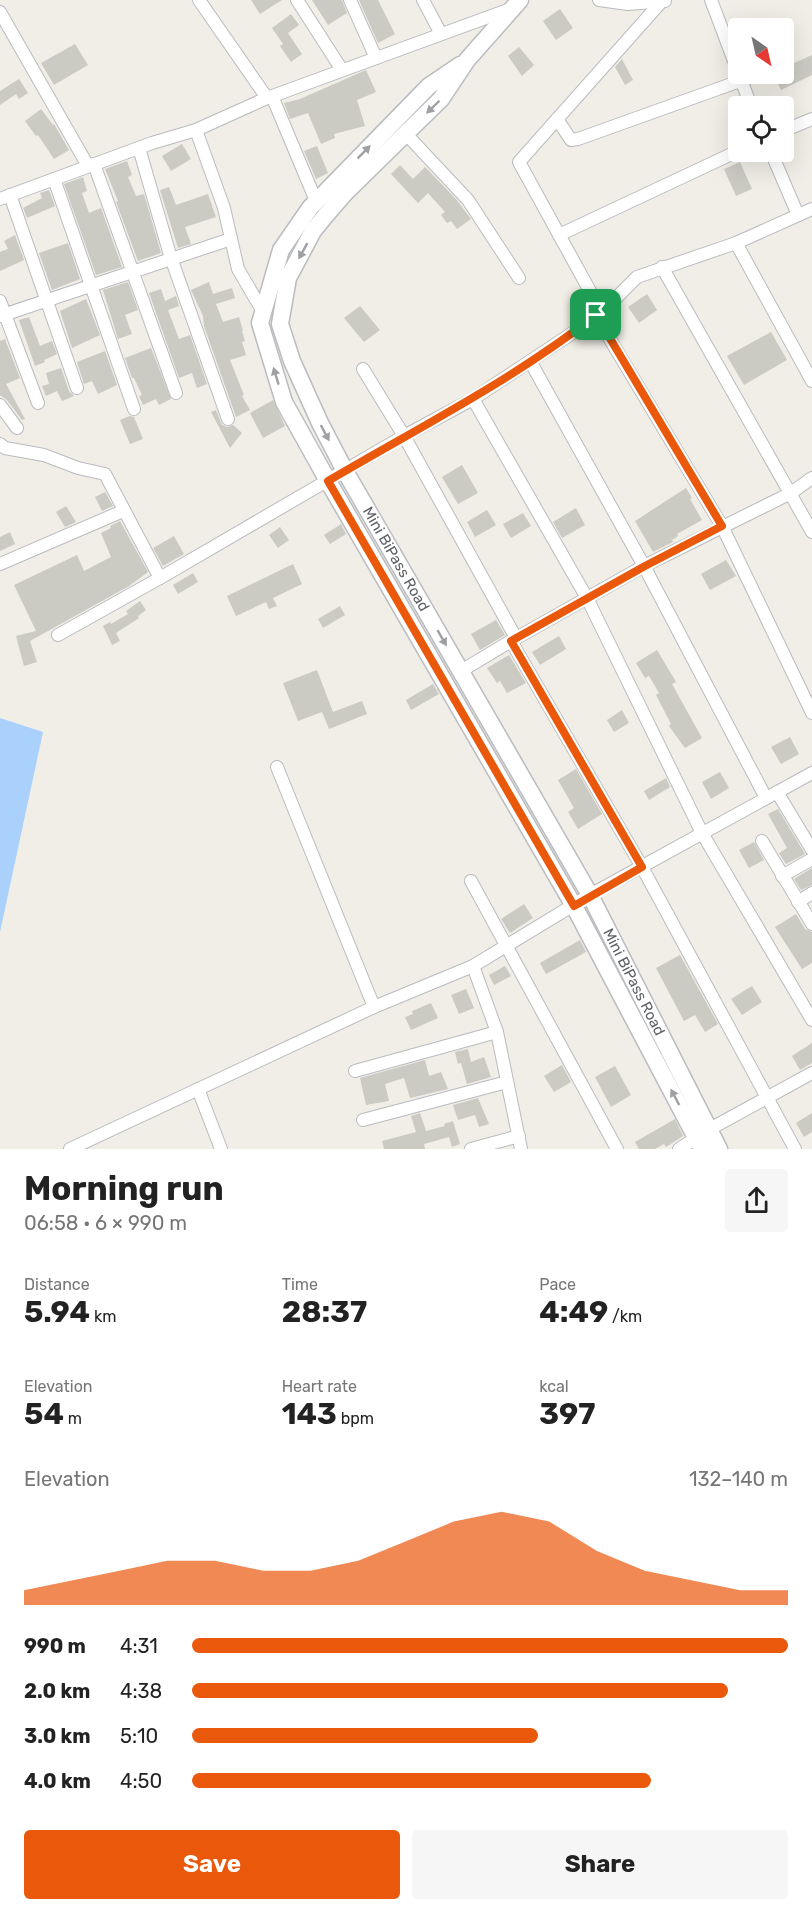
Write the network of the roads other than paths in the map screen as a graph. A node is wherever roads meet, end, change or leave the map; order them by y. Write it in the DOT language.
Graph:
graph roads {
  1 [pos="199,0"];
  2 [pos="297,0"];
  3 [pos="350,0"];
  4 [pos="423,0"];
  5 [pos="599,0"];
  6 [pos="711,0"];
  7 [pos="666,1"];
  8 [pos="516,4"];
  9 [pos="0,12"];
  10 [pos="441,34"];
  11 [pos="728,47"];
  12 [pos="376,58"];
  13 [pos="467,60"];
  14 [pos="342,70"];
  15 [pos="732,84"];
  16 [pos="269,97"];
  17 [pos="557,119"];
  18 [pos="812,119"];
  19 [pos="794,126"];
  20 [pos="196,130"];
  21 [pos="406,134"];
  22 [pos="139,148"];
  23 [pos="728,156"];
  24 [pos="777,162"];
  25 [pos="91,165"];
  26 [pos="54,179"];
  27 [pos="5,197"];
  28 [pos="316,201"];
  29 [pos="808,212"];
  30 [pos="559,235"];
  31 [pos="231,239"];
  32 [pos="736,243"];
  33 [pos="171,258"];
  34 [pos="662,267"];
  35 [pos="131,271"];
  36 [pos="519,278"];
  37 [pos="92,287"];
  38 [pos="0,301"];
  39 [pos="48,302"];
  40 [pos="262,310"];
  41 [pos="598,313"];
  42 [pos="2,315"];
  43 [pos="530,361"];
  44 [pos="363,369"];
  45 [pos="812,381"];
  46 [pos="77,388"];
  47 [pos="176,393"];
  48 [pos="473,399"];
  49 [pos="38,403"];
  50 [pos="0,405"];
  51 [pos="134,409"];
  52 [pos="228,419"];
  53 [pos="17,428"];
  54 [pos="404,436"];
  55 [pos="0,444"];
  56 [pos="345,471"];
  57 [pos="812,478"];
  58 [pos="328,481"];
  59 [pos="791,493"];
  60 [pos="123,511"];
  61 [pos="722,526"];
  62 [pos="812,532"];
  63 [pos="0,564"];
  64 [pos="645,566"];
  65 [pos="159,578"];
  66 [pos="587,598"];
  67 [pos="58,635"];
  68 [pos="514,640"];
  69 [pos="461,671"];
  70 [pos="812,713"];
  71 [pos="277,767"];
  72 [pos="811,775"];
  73 [pos="777,792"];
  74 [pos="766,798"];
  75 [pos="702,833"];
  76 [pos="762,841"];
  77 [pos="812,850"];
  78 [pos="812,860"];
  79 [pos="642,867"];
  80 [pos="782,876"];
  81 [pos="471,881"];
  82 [pos="812,893"];
  83 [pos="590,895"];
  84 [pos="798,902"];
  85 [pos="574,906"];
  86 [pos="812,924"];
  87 [pos="506,946"];
  88 [pos="473,966"];
  89 [pos="374,1007"];
  90 [pos="812,1020"];
  91 [pos="497,1032"];
  92 [pos="355,1071"];
  93 [pos="812,1073"];
  94 [pos="507,1082"];
  95 [pos="198,1089"];
  96 [pos="768,1098"];
  97 [pos="363,1120"];
  98 [pos="702,1139"];
  99 [pos="520,1143"];
  100 [pos="70,1149"];
  101 [pos="221,1149"];
  102 [pos="471,1149"];
  103 [pos="617,1149"];
  104 [pos="679,1149"];
  105 [pos="719,1149"];
  106 [pos="795,1149"];
  1 -- 16 [label="street"];
  2 -- 14 [label="street"];
  3 -- 12 [label="street"];
  4 -- 10 [label="street"];
  5 -- 7 [label="street"];
  6 -- 11 [label="street"];
  7 -- 17 [label="street"];
  8 -- 10 [label="street"];
  8 -- 13 [label="street, Mini BiPass Road"];
  9 -- 25 [label="street"];
  10 -- 12 [label="street"];
  12 -- 14 [label="street"];
  13 -- 21 [label="street, Mini BiPass Road, one-way"];
  28 -- 13 [label="street, one-way"];
  14 -- 16 [label="street"];
  15 -- 17 [label="street"];
  16 -- 20 [label="street"];
  16 -- 28 [label="street"];
  17 -- 30 [label="street"];
  18 -- 19 [label="street"];
  20 -- 22 [label="street"];
  20 -- 31 [label="street"];
  21 -- 36 [label="street"];
  21 -- 56 [label="street, Mini BiPass Road, one-way"];
  22 -- 25 [label="street"];
  22 -- 33 [label="street"];
  23 -- 30 [label="street"];
  24 -- 29 [label="street"];
  25 -- 26 [label="street"];
  25 -- 35 [label="street"];
  26 -- 27 [label="street"];
  26 -- 37 [label="street"];
  27 -- 39 [label="street"];
  28 -- 40 [label="street"];
  29 -- 32 [label="street"];
  30 -- 41 [label="street"];
  31 -- 33 [label="street"];
  31 -- 40 [label="street"];
  32 -- 34 [label="street"];
  32 -- 45 [label="street"];
  33 -- 35 [label="street"];
  33 -- 52 [label="street"];
  34 -- 41 [label="street"];
  34 -- 59 [label="street"];
  35 -- 37 [label="street"];
  35 -- 47 [label="street"];
  37 -- 39 [label="street"];
  37 -- 51 [label="street"];
  38 -- 42 [label="street"];
  39 -- 42 [label="street"];
  39 -- 46 [label="street"];
  58 -- 40 [label="street, one-way"];
  41 -- 43 [label="street"];
  41 -- 61 [label="street"];
  42 -- 49 [label="street"];
  43 -- 48 [label="street"];
  43 -- 64 [label="street"];
  44 -- 54 [label="street"];
  48 -- 54 [label="street"];
  48 -- 66 [label="street"];
  50 -- 53 [label="street"];
  54 -- 56 [label="street"];
  54 -- 68 [label="street"];
  55 -- 60 [label="street"];
  56 -- 58 [label="street"];
  56 -- 69 [label="street, Mini BiPass Road, one-way"];
  57 -- 59 [label="street"];
  58 -- 65 [label="street"];
  58 -- 85 [label="street"];
  59 -- 61 [label="street"];
  59 -- 62 [label="street"];
  60 -- 63 [label="street"];
  60 -- 65 [label="street"];
  61 -- 64 [label="street"];
  61 -- 70 [label="street"];
  64 -- 66 [label="street"];
  64 -- 74 [label="street"];
  65 -- 67 [label="street"];
  66 -- 68 [label="street"];
  66 -- 75 [label="street"];
  68 -- 69 [label="street"];
  68 -- 79 [label="street"];
  69 -- 83 [label="street, Mini BiPass Road"];
  71 -- 89 [label="street"];
  72 -- 73 [label="street"];
  73 -- 74 [label="street"];
  73 -- 77 [label="street"];
  74 -- 75 [label="street"];
  75 -- 79 [label="street"];
  75 -- 90 [label="street"];
  76 -- 80 [label="street"];
  78 -- 80 [label="street"];
  79 -- 83 [label="street"];
  79 -- 96 [label="street"];
  80 -- 84 [label="street"];
  81 -- 87 [label="street"];
  82 -- 84 [label="street"];
  83 -- 85 [label="street"];
  83 -- 98 [label="street, Mini BiPass Road"];
  84 -- 86 [label="street"];
  85 -- 87 [label="street"];
  98 -- 85 [label="street, one-way"];
  87 -- 88 [label="street"];
  87 -- 103 [label="street"];
  88 -- 89 [label="street"];
  88 -- 91 [label="street"];
  89 -- 95 [label="street"];
  91 -- 92 [label="street"];
  91 -- 94 [label="street"];
  93 -- 96 [label="street"];
  94 -- 97 [label="street"];
  94 -- 99 [label="street"];
  95 -- 100 [label="street"];
  95 -- 101 [label="street"];
  96 -- 98 [label="street"];
  96 -- 106 [label="street"];
  98 -- 104 [label="street"];
  98 -- 105 [label="street, Mini BiPass Road"];
  99 -- 102 [label="street"];
}
